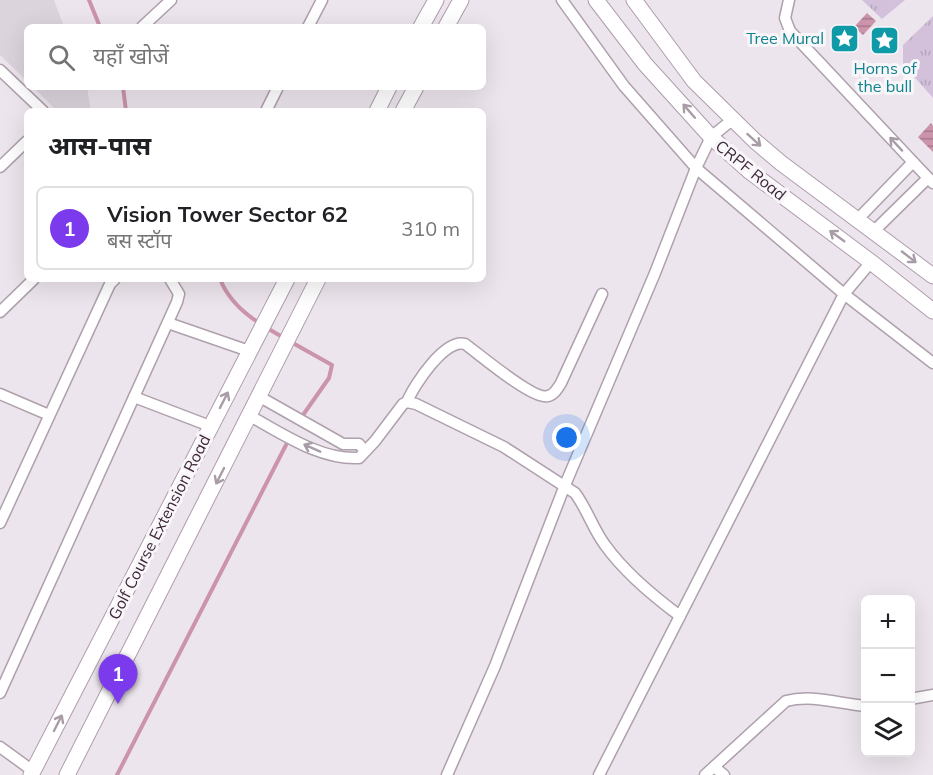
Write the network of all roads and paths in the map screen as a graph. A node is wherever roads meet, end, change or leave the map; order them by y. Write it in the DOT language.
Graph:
graph roads {
  1 [pos="171,0"];
  2 [pos="322,0"];
  3 [pos="562,0"];
  4 [pos="596,0"];
  5 [pos="634,0"];
  6 [pos="789,0"];
  7 [pos="433,2"];
  8 [pos="461,3"];
  9 [pos="145,24"];
  10 [pos="310,24"];
  11 [pos="423,24"];
  12 [pos="448,24"];
  13 [pos="0,70"];
  14 [pos="276,90"];
  15 [pos="388,90"];
  16 [pos="414,90"];
  17 [pos="40,108"];
  18 [pos="268,108"];
  19 [pos="378,108"];
  20 [pos="405,108"];
  21 [pos="732,120"];
  22 [pos="711,137"];
  23 [pos="24,144"];
  24 [pos="913,162"];
  25 [pos="0,167"];
  26 [pos="696,168"];
  27 [pos="931,180"];
  28 [pos="858,219"];
  29 [pos="874,231"];
  30 [pos="871,262"];
  31 [pos="933,276"];
  32 [pos="31,282"];
  33 [pos="112,282"];
  34 [pos="172,282"];
  35 [pos="285,282"];
  36 [pos="316,282"];
  37 [pos="602,294"];
  38 [pos="844,294"];
  39 [pos="933,311"];
  40 [pos="0,312"];
  41 [pos="168,323"];
  42 [pos="249,351"];
  43 [pos="933,363"];
  44 [pos="0,394"];
  45 [pos="134,397"];
  46 [pos="260,397"];
  47 [pos="407,402"];
  48 [pos="49,416"];
  49 [pos="250,416"];
  50 [pos="210,426"];
  51 [pos="365,451"];
  52 [pos="565,485"];
  53 [pos="0,523"];
  54 [pos="680,616"];
  55 [pos="0,693"];
  56 [pos="933,695"];
  57 [pos="915,698"];
  58 [pos="861,705"];
  59 [pos="0,747"];
  60 [pos="710,771"];
  61 [pos="32,773"];
  62 [pos="67,775"];
  63 [pos="447,775"];
  64 [pos="599,775"];
  65 [pos="724,775"];
  1 -- 9 [label="street"];
  2 -- 10 [label="street"];
  3 -- 26 [label="street"];
  22 -- 4 [label="main road, CRPF Road, one-way"];
  5 -- 21 [label="main road"];
  24 -- 6 [label="street, one-way"];
  7 -- 11 [label="main road"];
  8 -- 12 [label="main road"];
  13 -- 17 [label="street"];
  14 -- 18 [label="street"];
  15 -- 19 [label="main road"];
  16 -- 20 [label="main road"];
  21 -- 22 [label="street"];
  21 -- 28 [label="main road, one-way"];
  22 -- 26 [label="street"];
  30 -- 22 [label="main road, CRPF Road, one-way"];
  23 -- 25 [label="street"];
  24 -- 27 [label="street"];
  24 -- 28 [label="street"];
  26 -- 38 [label="street"];
  26 -- 52 [label="street"];
  27 -- 29 [label="street"];
  28 -- 29 [label="main road"];
  29 -- 31 [label="main road, one-way"];
  30 -- 38 [label="street"];
  30 -- 39 [label="main road, CRPF Road"];
  32 -- 40 [label="street"];
  33 -- 48 [label="street"];
  34 -- 41 [label="street"];
  35 -- 42 [label="main road, Golf Course Extension Road"];
  36 -- 46 [label="main road, Golf Course Extension Road"];
  37 -- 47 [label="street"];
  38 -- 43 [label="street"];
  38 -- 54 [label="street"];
  41 -- 42 [label="street"];
  41 -- 45 [label="street"];
  50 -- 42 [label="main road, Golf Course Extension Road, one-way"];
  44 -- 48 [label="street"];
  45 -- 50 [label="street"];
  45 -- 55 [label="street"];
  46 -- 49 [label="main road, Golf Course Extension Road"];
  46 -- 51 [label="street"];
  47 -- 51 [label="street"];
  47 -- 52 [label="street"];
  48 -- 53 [label="street"];
  51 -- 49 [label="street, one-way"];
  49 -- 62 [label="main road, Golf Course Extension Road, one-way"];
  61 -- 50 [label="main road, Golf Course Extension Road, one-way"];
  52 -- 54 [label="street"];
  52 -- 63 [label="street"];
  54 -- 64 [label="street"];
  56 -- 57 [label="street"];
  58 -- 60 [label="street"];
  59 -- 61 [label="street"];
  60 -- 65 [label="street"];
}
